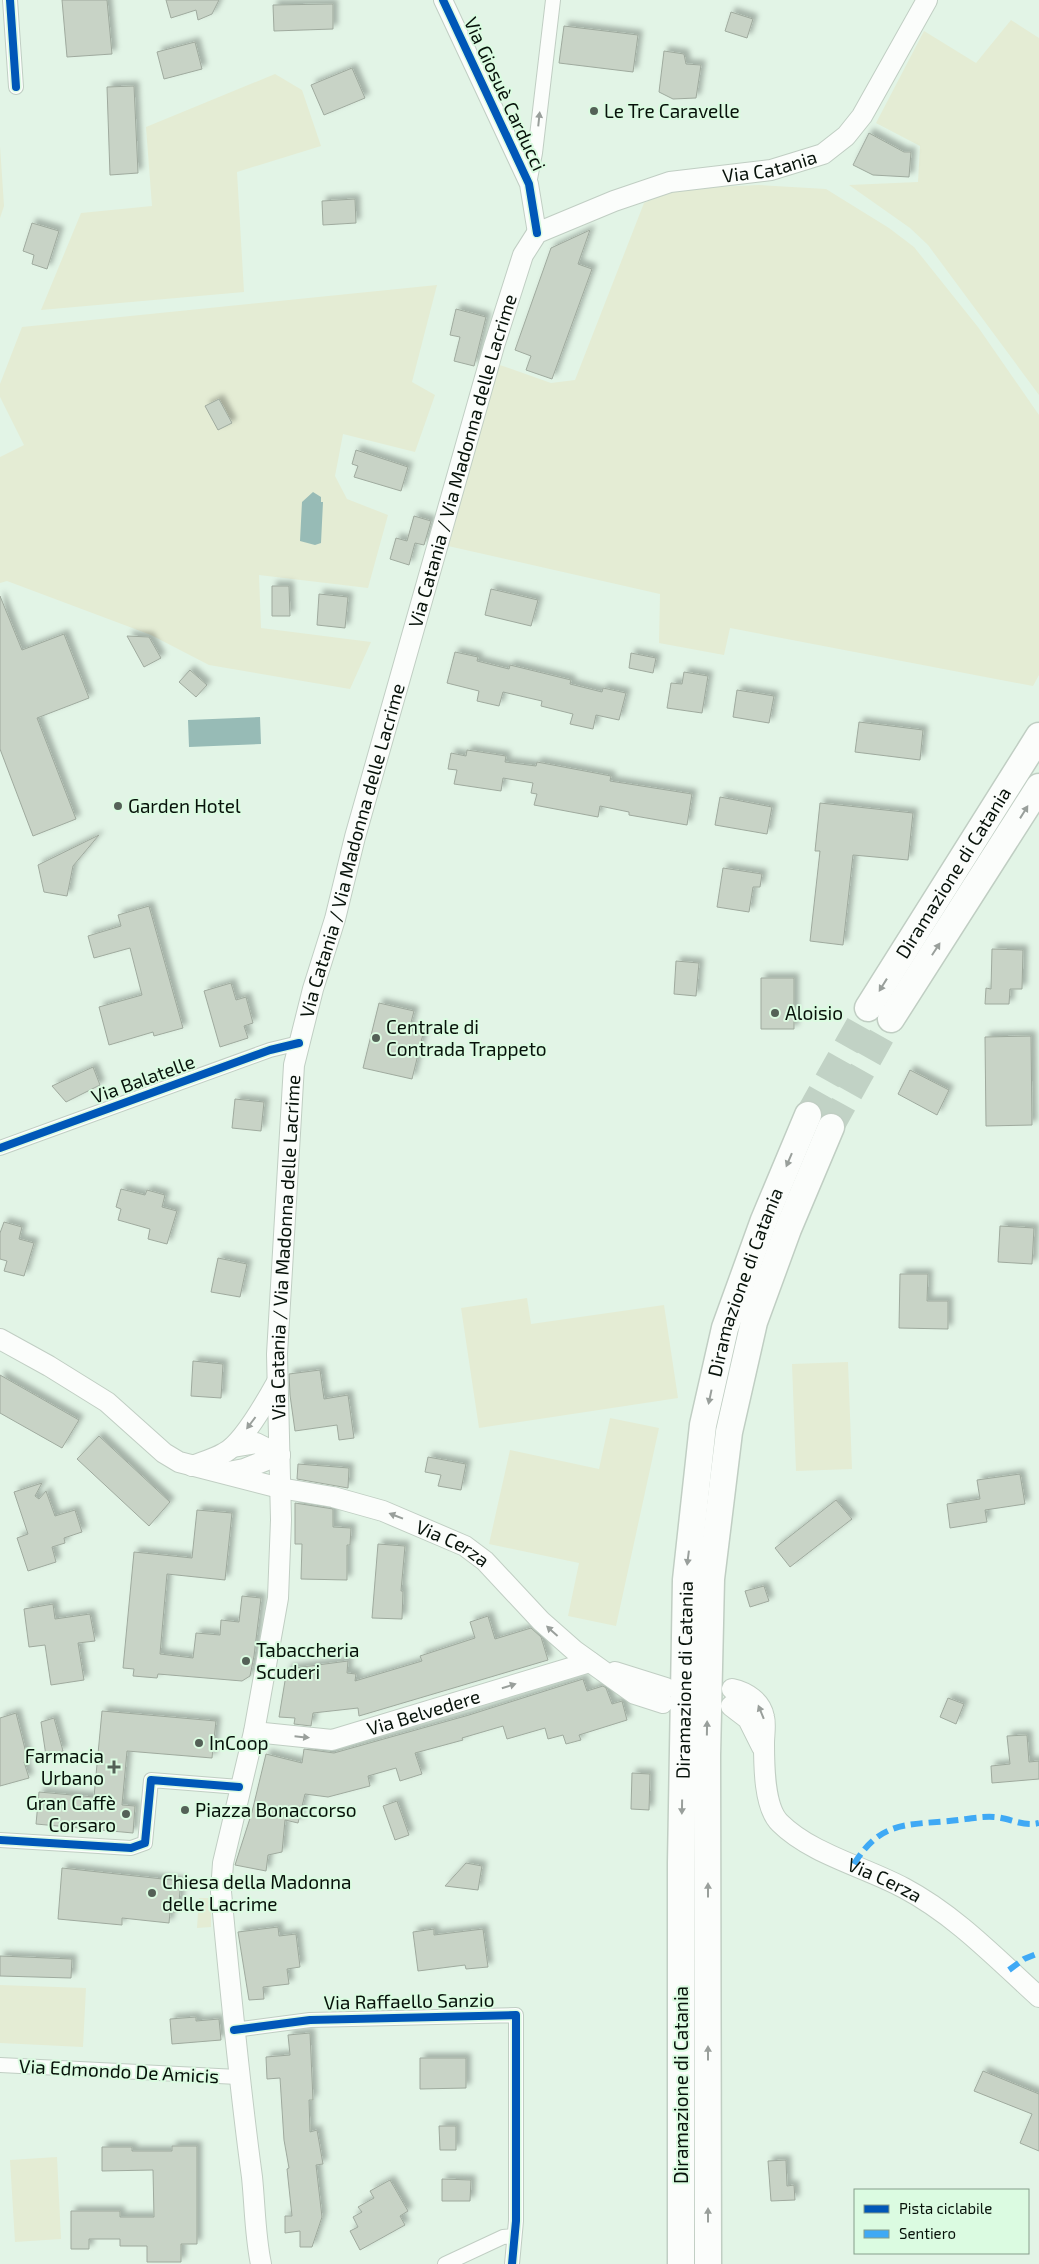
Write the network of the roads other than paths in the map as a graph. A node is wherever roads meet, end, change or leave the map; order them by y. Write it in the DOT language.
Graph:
graph roads {
  1 [pos="10,0"];
  2 [pos="443,0"];
  3 [pos="552,0"];
  4 [pos="928,0"];
  5 [pos="16,87"];
  6 [pos="529,184"];
  7 [pos="537,233"];
  8 [pos="1039,736"];
  9 [pos="1039,787"];
  10 [pos="868,1008"];
  11 [pos="891,1020"];
  12 [pos="299,1043"];
  13 [pos="808,1115"];
  14 [pos="831,1127"];
  15 [pos="0,1148"];
  16 [pos="1,1341"];
  17 [pos="278,1382"];
  18 [pos="233,1447"];
  19 [pos="280,1455"];
  20 [pos="192,1466"];
  21 [pos="225,1472"];
  22 [pos="280,1488"];
  23 [pos="590,1662"];
  24 [pos="665,1696"];
  25 [pos="731,1698"];
  26 [pos="254,1732"];
  27 [pos="240,1787"];
  28 [pos="0,1840"];
  29 [pos="1039,1997"];
  30 [pos="234,2030"];
  31 [pos="0,2065"];
  32 [pos="238,2077"];
  33 [pos="256,2212"];
  34 [pos="514,2236"];
  35 [pos="261,2264"];
  36 [pos="275,2264"];
  37 [pos="445,2264"];
  38 [pos="512,2264"];
  39 [pos="681,2264"];
  40 [pos="708,2264"];
  1 -- 5 [label="street"];
  2 -- 6 [label="street, Via Giosuè Carducci"];
  6 -- 3 [label="street, one-way"];
  4 -- 7 [label="main road, Via Catania"];
  6 -- 7 [label="street, Via Giosuè Carducci"];
  7 -- 12 [label="main road, Via Catania / Via Madonna delle Lacrime"];
  8 -- 10 [label="highway, Diramazione di Catania, one-way"];
  11 -- 9 [label="highway, Diramazione di Catania, one-way"];
  12 -- 15 [label="street, Via Balatelle"];
  12 -- 17 [label="main road, Via Catania / Via Madonna delle Lacrime"];
  13 -- 39 [label="highway, Diramazione di Catania, one-way"];
  40 -- 14 [label="highway, Diramazione di Catania, one-way"];
  16 -- 20 [label="main road, Via Cerza"];
  17 -- 18 [label="main road, one-way"];
  17 -- 19 [label="main road, Via Catania / Via Madonna delle Lacrime"];
  18 -- 19 [label="main road"];
  18 -- 20 [label="main road"];
  19 -- 21 [label="main road"];
  19 -- 22 [label="main road, Via Catania / Via Madonna delle Lacrime"];
  20 -- 21 [label="main road, Via Cerza"];
  21 -- 22 [label="main road, Via Cerza"];
  23 -- 22 [label="main road, Via Cerza, one-way"];
  22 -- 26 [label="main road, Via Catania / Via Madonna delle Lacrime"];
  23 -- 24 [label="main road, Via Cerza"];
  26 -- 23 [label="main road, Via Belvedere, one-way"];
  25 -- 29 [label="main road, Via Cerza"];
  26 -- 27 [label="main road, Via Catania / Via Madonna delle Lacrime"];
  27 -- 28 [label="street"];
  27 -- 30 [label="main road, Via Catania / Via Madonna delle Lacrime"];
  30 -- 32 [label="main road, Via Catania / Via Madonna delle Lacrime"];
  30 -- 34 [label="street, Via Raffaello Sanzio"];
  31 -- 32 [label="street, Via Edmondo De Amicis"];
  32 -- 33 [label="main road, Via Catania / Via Madonna delle Lacrime"];
  33 -- 35 [label="main road"];
  33 -- 36 [label="main road"];
  34 -- 37 [label="street"];
  34 -- 38 [label="street, Via Raffaello Sanzio"];
}
